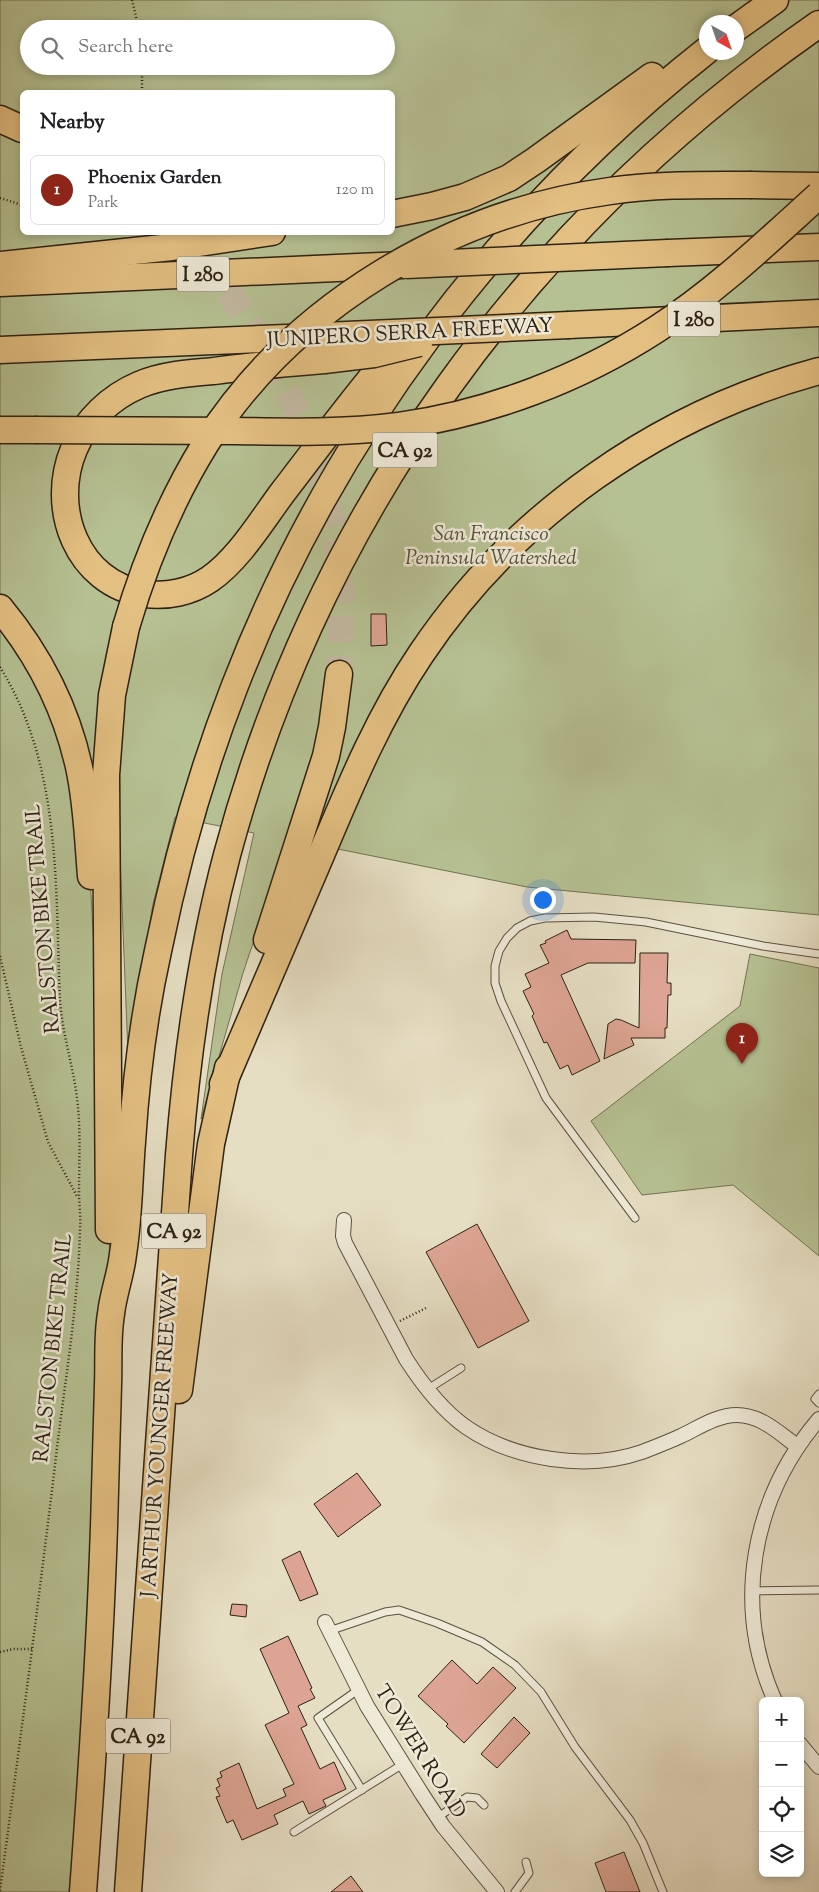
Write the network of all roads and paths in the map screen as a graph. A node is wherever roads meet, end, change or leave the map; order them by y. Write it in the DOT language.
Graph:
graph roads {
  1 [pos="132,0"];
  2 [pos="770,3"];
  3 [pos="744,18"];
  4 [pos="137,20"];
  5 [pos="744,22"];
  6 [pos="819,24"];
  7 [pos="699,45"];
  8 [pos="699,57"];
  9 [pos="142,75"];
  10 [pos="142,90"];
  11 [pos="0,119"];
  12 [pos="20,128"];
  13 [pos="819,186"];
  14 [pos="819,196"];
  15 [pos="0,198"];
  16 [pos="20,204"];
  17 [pos="395,213"];
  18 [pos="515,230"];
  19 [pos="252,235"];
  20 [pos="819,247"];
  21 [pos="0,265"];
  22 [pos="0,283"];
  23 [pos="819,313"];
  24 [pos="324,348"];
  25 [pos="0,350"];
  26 [pos="819,371"];
  27 [pos="0,430"];
  28 [pos="0,608"];
  29 [pos="0,667"];
  30 [pos="340,674"];
  31 [pos="819,954"];
  32 [pos="0,956"];
  33 [pos="223,1084"];
  34 [pos="107,1093"];
  35 [pos="80,1206"];
  36 [pos="635,1218"];
  37 [pos="344,1220"];
  38 [pos="428,1308"];
  39 [pos="110,1315"];
  40 [pos="396,1322"];
  41 [pos="461,1368"];
  42 [pos="428,1389"];
  43 [pos="819,1394"];
  44 [pos="819,1403"];
  45 [pos="819,1419"];
  46 [pos="797,1446"];
  47 [pos="149,1580"];
  48 [pos="819,1590"];
  49 [pos="753,1591"];
  50 [pos="327,1626"];
  51 [pos="32,1649"];
  52 [pos="0,1652"];
  53 [pos="358,1690"];
  54 [pos="774,1697"];
  55 [pos="804,1749"];
  56 [pos="403,1764"];
  57 [pos="819,1767"];
  58 [pos="362,1790"];
  59 [pos="484,1805"];
  60 [pos="437,1818"];
  61 [pos="294,1832"];
  62 [pos="526,1862"];
  63 [pos="0,1891"];
  64 [pos="83,1892"];
  65 [pos="128,1892"];
  66 [pos="497,1892"];
  67 [pos="515,1892"];
  68 [pos="663,1892"];
  1 -- 4 [label="path"];
  2 -- 3 [label="highway"];
  2 -- 5 [label="highway"];
  6 -- 47 [label="highway, J ARTHUR YOUNGER FREEWAY / CA 92"];
  7 -- 17 [label="highway"];
  8 -- 18 [label="highway, CA 92"];
  9 -- 10 [label="path"];
  11 -- 12 [label="highway"];
  13 -- 34 [label="highway, bridge"];
  14 -- 27 [label="highway, bridge"];
  15 -- 16 [label="path"];
  18 -- 24 [label="highway"];
  18 -- 39 [label="highway, CA 92"];
  19 -- 21 [label="highway"];
  20 -- 22 [label="highway, I 280, bridge"];
  23 -- 24 [label="highway, JUNIPERO SERRA FREEWAY / I 280, bridge"];
  24 -- 25 [label="highway, JUNIPERO SERRA FREEWAY / I 280"];
  26 -- 33 [label="highway"];
  28 -- 34 [label="highway"];
  29 -- 35 [label="path, RALSTON BIKE TRAIL"];
  30 -- 33 [label="highway"];
  31 -- 36 [label="lane"];
  32 -- 35 [label="path"];
  33 -- 47 [label="highway"];
  34 -- 39 [label="highway"];
  35 -- 51 [label="path, RALSTON BIKE TRAIL"];
  37 -- 42 [label="street"];
  38 -- 40 [label="path"];
  39 -- 64 [label="highway, CA 92"];
  41 -- 42 [label="lane"];
  42 -- 46 [label="street"];
  43 -- 44 [label="lane"];
  45 -- 46 [label="street"];
  46 -- 49 [label="street"];
  47 -- 65 [label="highway, J ARTHUR YOUNGER FREEWAY / CA 92"];
  48 -- 49 [label="lane"];
  49 -- 54 [label="street"];
  50 -- 53 [label="street, TOWER ROAD"];
  50 -- 68 [label="lane"];
  51 -- 52 [label="path"];
  51 -- 63 [label="path, RALSTON BIKE TRAIL"];
  53 -- 56 [label="street, TOWER ROAD"];
  53 -- 58 [label="lane"];
  55 -- 57 [label="street"];
  56 -- 58 [label="lane"];
  56 -- 60 [label="street, TOWER ROAD"];
  58 -- 61 [label="lane"];
  59 -- 60 [label="lane"];
  60 -- 66 [label="street, TOWER ROAD"];
  62 -- 67 [label="lane"];
}
